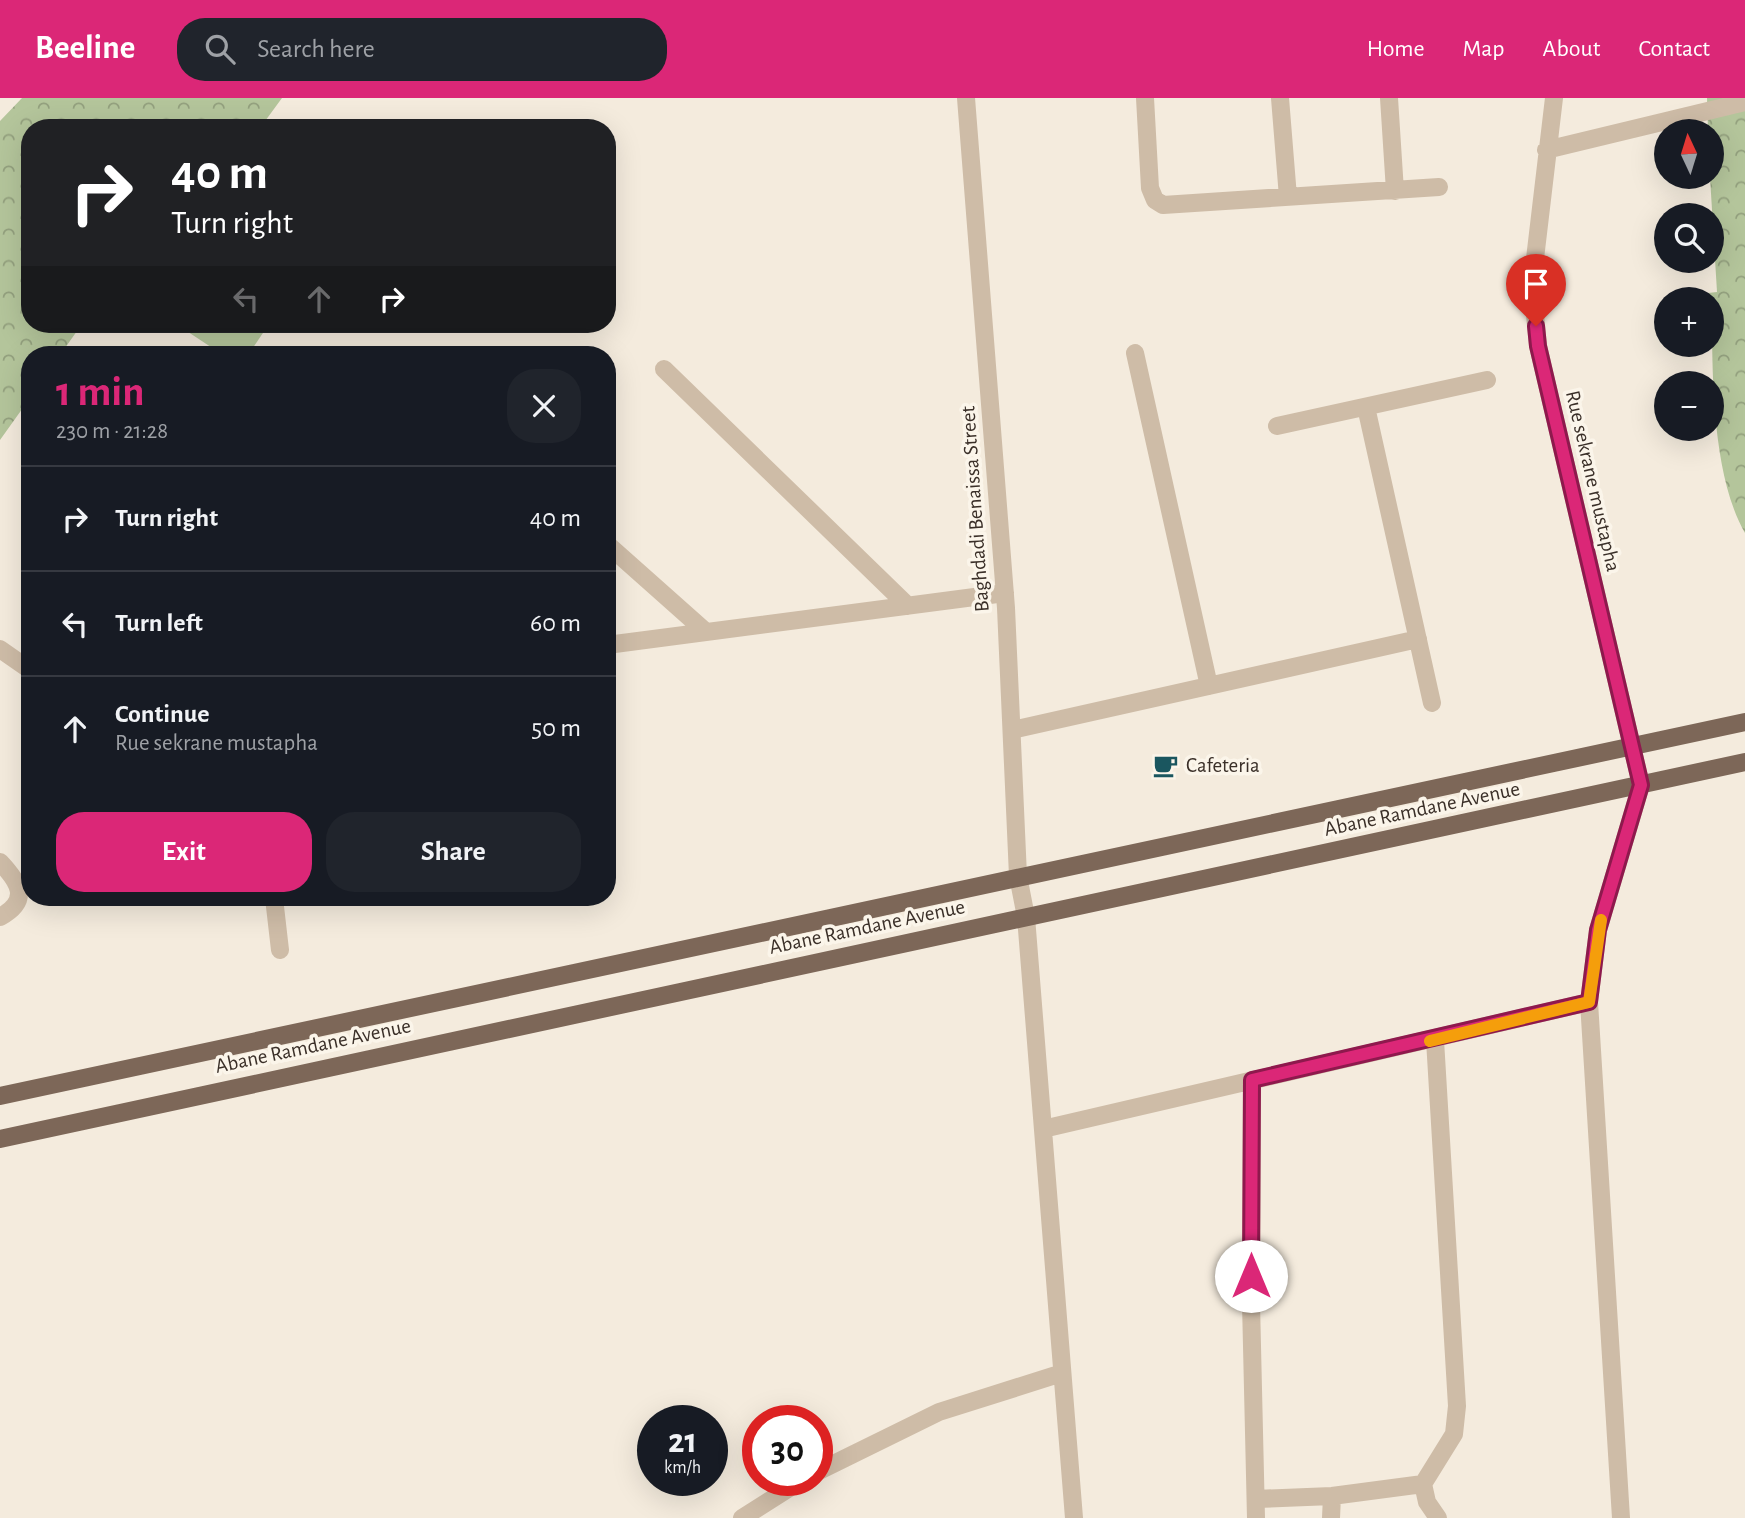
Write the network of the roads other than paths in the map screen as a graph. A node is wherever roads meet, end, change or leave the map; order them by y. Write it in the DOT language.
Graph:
graph roads {
  1 [pos="966,98"];
  2 [pos="1145,98"];
  3 [pos="1280,98"];
  4 [pos="1389,98"];
  5 [pos="1554,98"];
  6 [pos="1745,102"];
  7 [pos="1546,150"];
  8 [pos="1439,187"];
  9 [pos="1395,191"];
  10 [pos="1288,197"];
  11 [pos="1135,352"];
  12 [pos="664,369"];
  13 [pos="1487,380"];
  14 [pos="1366,407"];
  15 [pos="1277,426"];
  16 [pos="616,552"];
  17 [pos="1005,593"];
  18 [pos="908,606"];
  19 [pos="706,632"];
  20 [pos="1418,639"];
  21 [pos="616,644"];
  22 [pos="0,649"];
  23 [pos="21,664"];
  24 [pos="1209,686"];
  25 [pos="1432,703"];
  26 [pos="1745,722"];
  27 [pos="1012,730"];
  28 [pos="1632,746"];
  29 [pos="1745,762"];
  30 [pos="1641,785"];
  31 [pos="0,862"];
  32 [pos="1018,876"];
  33 [pos="275,906"];
  34 [pos="0,917"];
  35 [pos="1026,917"];
  36 [pos="280,950"];
  37 [pos="1589,1002"];
  38 [pos="1436,1040"];
  39 [pos="1252,1080"];
  40 [pos="0,1096"];
  41 [pos="1043,1129"];
  42 [pos="0,1139"];
  43 [pos="1062,1373"];
  44 [pos="833,1464"];
  45 [pos="1423,1484"];
  46 [pos="776,1496"];
  47 [pos="1332,1496"];
  48 [pos="1256,1499"];
  49 [pos="741,1518"];
  50 [pos="1074,1518"];
  51 [pos="1256,1518"];
  52 [pos="1331,1518"];
  53 [pos="1438,1518"];
  54 [pos="1621,1518"];
  1 -- 17 [label="street, Baghdadi Benaissa Street"];
  2 -- 10 [label="street"];
  3 -- 10 [label="street"];
  4 -- 9 [label="street"];
  5 -- 7 [label="street, Rue sekrane mustapha"];
  6 -- 7 [label="street"];
  7 -- 28 [label="street, Rue sekrane mustapha"];
  8 -- 9 [label="street"];
  9 -- 10 [label="street"];
  11 -- 24 [label="street"];
  12 -- 18 [label="street"];
  13 -- 14 [label="street"];
  14 -- 15 [label="street"];
  14 -- 20 [label="street"];
  16 -- 19 [label="street"];
  17 -- 18 [label="street"];
  17 -- 27 [label="street, Baghdadi Benaissa Street"];
  18 -- 19 [label="street"];
  19 -- 21 [label="street"];
  20 -- 24 [label="street"];
  20 -- 25 [label="street"];
  22 -- 23 [label="street"];
  24 -- 27 [label="street"];
  26 -- 28 [label="main road, Abane Ramdane Avenue"];
  27 -- 32 [label="street, Baghdadi Benaissa Street"];
  28 -- 30 [label="street, Rue sekrane mustapha"];
  28 -- 32 [label="main road, Abane Ramdane Avenue"];
  29 -- 30 [label="main road, Abane Ramdane Avenue"];
  30 -- 35 [label="main road, Abane Ramdane Avenue"];
  30 -- 37 [label="street"];
  31 -- 34 [label="street"];
  32 -- 35 [label="street, Baghdadi Benaissa Street"];
  32 -- 40 [label="main road, Abane Ramdane Avenue"];
  33 -- 36 [label="street"];
  35 -- 41 [label="street, Baghdadi Benaissa Street"];
  35 -- 42 [label="main road, Abane Ramdane Avenue"];
  37 -- 38 [label="street"];
  37 -- 54 [label="street"];
  38 -- 39 [label="street"];
  38 -- 45 [label="street"];
  39 -- 41 [label="street"];
  39 -- 48 [label="street"];
  41 -- 43 [label="street, Baghdadi Benaissa Street"];
  43 -- 44 [label="street"];
  43 -- 50 [label="street, Baghdadi Benaissa Street"];
  45 -- 47 [label="street"];
  45 -- 53 [label="street"];
  46 -- 49 [label="street"];
  47 -- 48 [label="street"];
  47 -- 52 [label="street"];
  48 -- 51 [label="street"];
}
